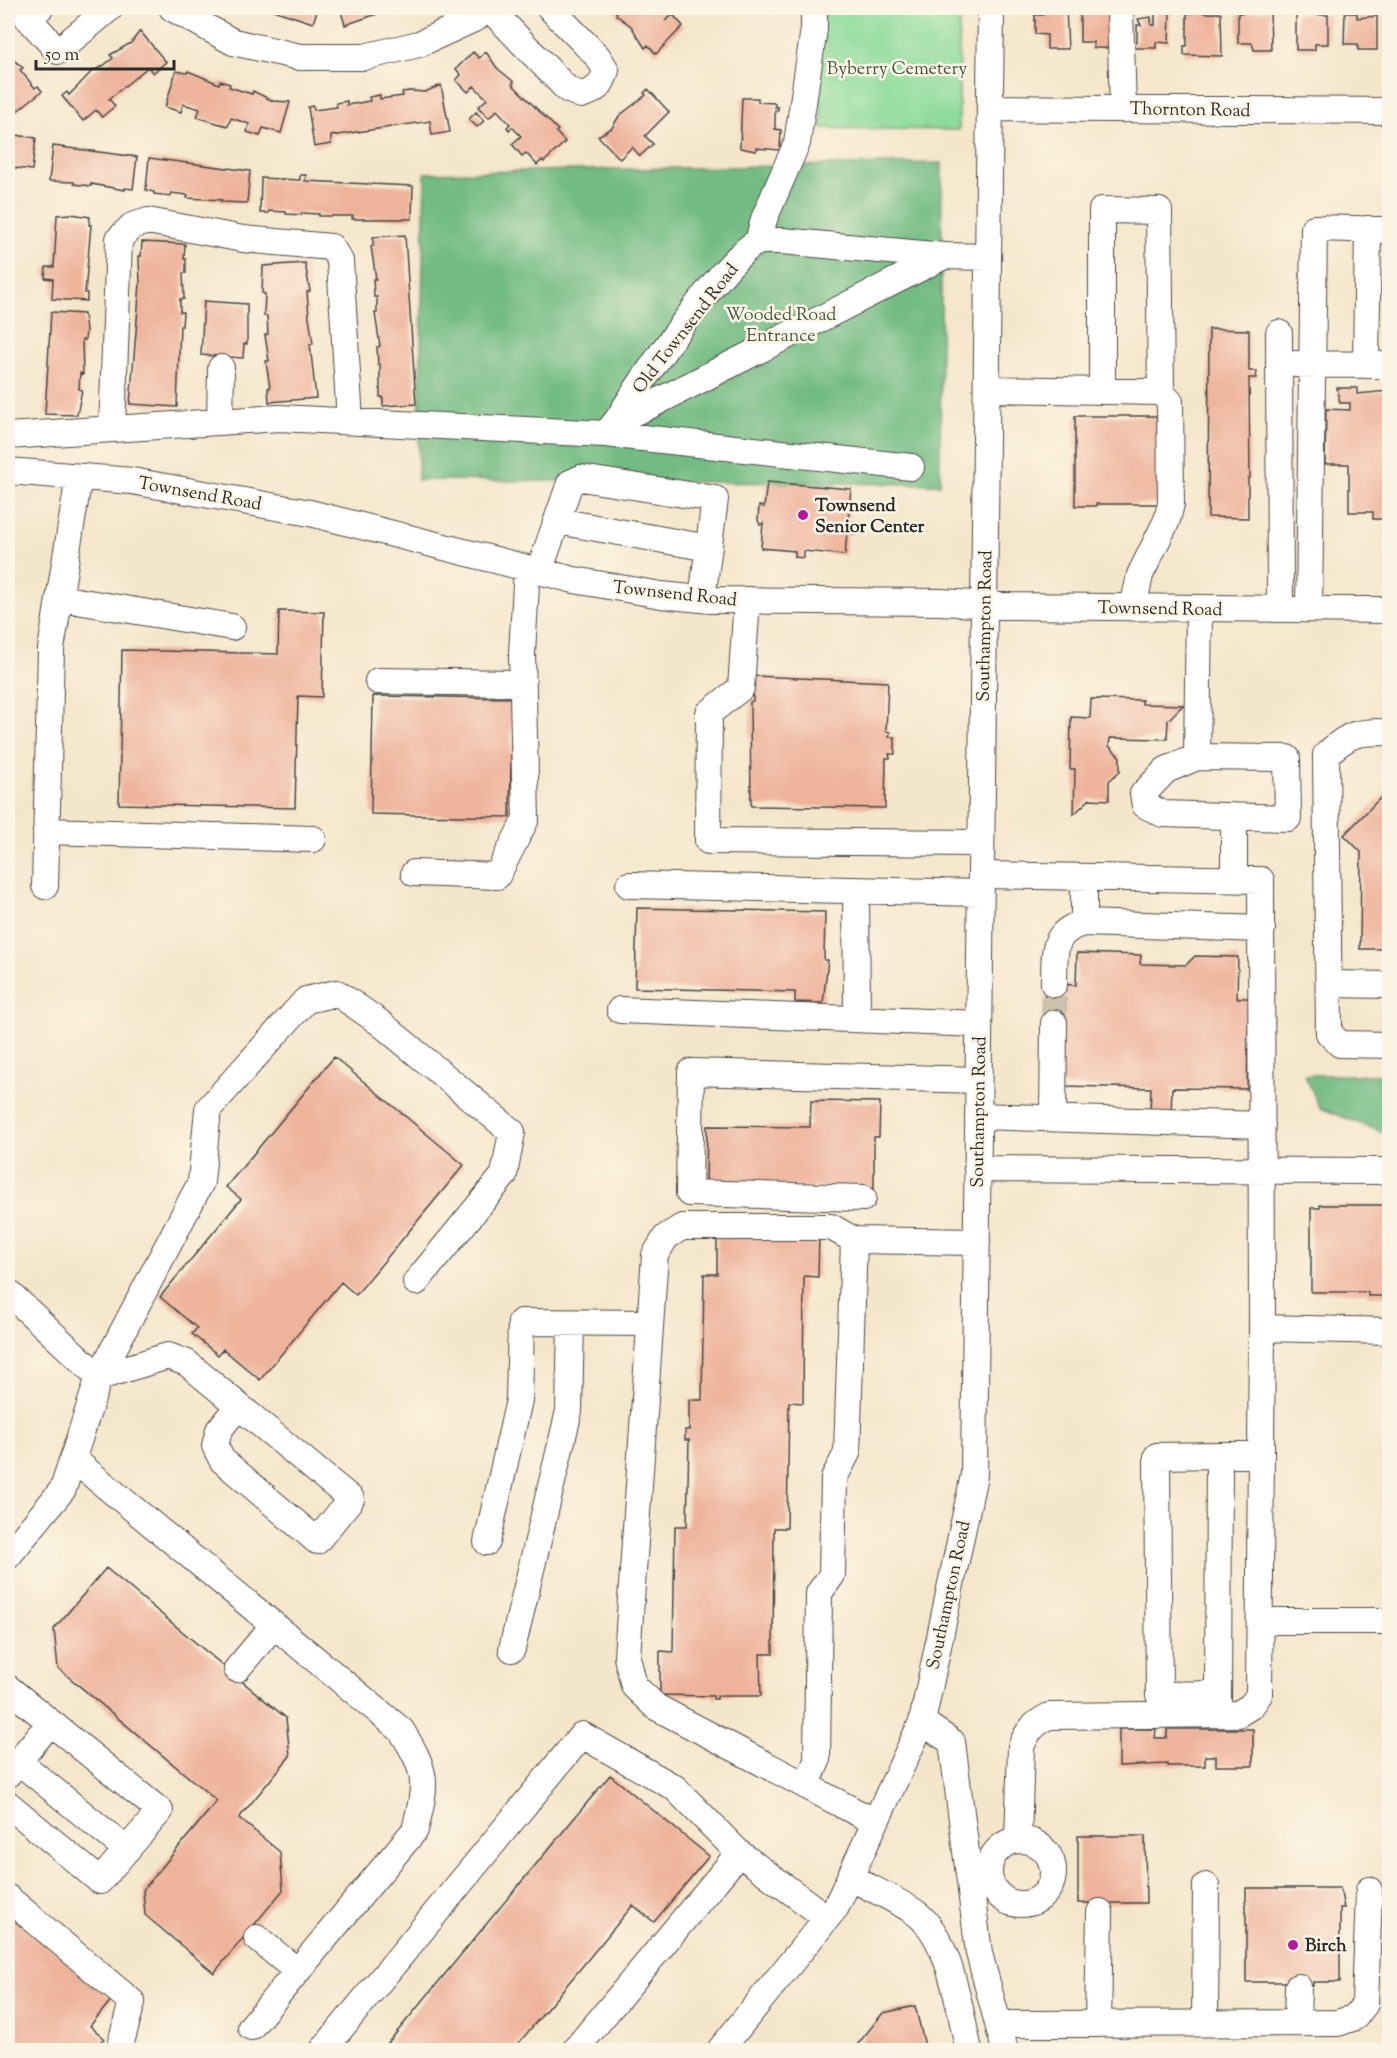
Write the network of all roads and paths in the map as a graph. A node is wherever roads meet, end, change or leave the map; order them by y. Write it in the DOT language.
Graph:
graph roads {
  1 [pos="40,8"];
  2 [pos="110,8"];
  3 [pos="172,8"];
  4 [pos="488,8"];
  5 [pos="550,8"];
  6 [pos="814,8"];
  7 [pos="992,8"];
  8 [pos="1120,10"];
  9 [pos="990,108"];
  10 [pos="1123,108"];
  11 [pos="1389,111"];
  12 [pos="1379,229"];
  13 [pos="758,242"];
  14 [pos="944,256"];
  15 [pos="988,257"];
  16 [pos="1279,333"];
  17 [pos="1280,364"];
  18 [pos="1312,364"];
  19 [pos="1378,365"];
  20 [pos="222,368"];
  21 [pos="988,389"];
  22 [pos="1102,390"];
  23 [pos="1161,392"];
  24 [pos="350,421"];
  25 [pos="220,422"];
  26 [pos="612,427"];
  27 [pos="112,429"];
  28 [pos="8,436"];
  29 [pos="911,467"];
  30 [pos="8,471"];
  31 [pos="79,477"];
  32 [pos="557,521"];
  33 [pos="708,548"];
  34 [pos="533,570"];
  35 [pos="59,598"];
  36 [pos="702,599"];
  37 [pos="747,600"];
  38 [pos="984,605"];
  39 [pos="1133,608"];
  40 [pos="1199,609"];
  41 [pos="1280,609"];
  42 [pos="1309,609"];
  43 [pos="1389,610"];
  44 [pos="232,627"];
  45 [pos="378,681"];
  46 [pos="523,683"];
  47 [pos="1389,732"];
  48 [pos="1197,757"];
  49 [pos="1234,817"];
  50 [pos="46,831"];
  51 [pos="313,839"];
  52 [pos="981,843"];
  53 [pos="414,873"];
  54 [pos="1084,877"];
  55 [pos="1234,879"];
  56 [pos="981,884"];
  57 [pos="629,885"];
  58 [pos="45,886"];
  59 [pos="856,890"];
  60 [pos="1084,923"];
  61 [pos="1262,929"];
  62 [pos="1054,984"];
  63 [pos="1329,984"];
  64 [pos="1389,985"];
  65 [pos="620,1010"];
  66 [pos="857,1019"];
  67 [pos="979,1023"];
  68 [pos="1054,1023"];
  69 [pos="1389,1045"];
  70 [pos="978,1080"];
  71 [pos="978,1116"];
  72 [pos="1053,1118"];
  73 [pos="1262,1125"];
  74 [pos="977,1169"];
  75 [pos="1262,1170"];
  76 [pos="1389,1171"];
  77 [pos="863,1198"];
  78 [pos="854,1240"];
  79 [pos="976,1242"];
  80 [pos="416,1282"];
  81 [pos="8,1292"];
  82 [pos="571,1323"];
  83 [pos="650,1323"];
  84 [pos="1262,1328"];
  85 [pos="1389,1331"];
  86 [pos="99,1377"];
  87 [pos="238,1406"];
  88 [pos="1219,1455"];
  89 [pos="1261,1455"];
  90 [pos="73,1459"];
  91 [pos="487,1542"];
  92 [pos="8,1556"];
  93 [pos="1260,1621"];
  94 [pos="1389,1621"];
  95 [pos="274,1625"];
  96 [pos="512,1649"];
  97 [pos="237,1669"];
  98 [pos="8,1689"];
  99 [pos="1218,1704"];
  100 [pos="922,1722"];
  101 [pos="50,1723"];
  102 [pos="13,1768"];
  103 [pos="806,1786"];
  104 [pos="8,1804"];
  105 [pos="875,1822"];
  106 [pos="1018,1839"];
  107 [pos="127,1850"];
  108 [pos="739,1853"];
  109 [pos="978,1876"];
  110 [pos="850,1877"];
  111 [pos="1206,1886"];
  112 [pos="1369,1890"];
  113 [pos="8,1898"];
  114 [pos="1100,1912"];
  115 [pos="827,1918"];
  116 [pos="257,1938"];
  117 [pos="297,1971"];
  118 [pos="1298,1987"];
  119 [pos="1297,2023"];
  120 [pos="998,2024"];
  121 [pos="1098,2024"];
  122 [pos="1205,2024"];
  123 [pos="251,2027"];
  124 [pos="119,2050"];
  125 [pos="323,2050"];
  126 [pos="575,2050"];
  127 [pos="720,2050"];
  128 [pos="969,2050"];
  129 [pos="1005,2050"];
  1 -- 2 [label="street"];
  3 -- 4 [label="street"];
  4 -- 5 [label="street"];
  6 -- 13 [label="street"];
  7 -- 9 [label="street, Southampton Road"];
  8 -- 10 [label="street"];
  9 -- 10 [label="street, Thornton Road"];
  9 -- 15 [label="street, Southampton Road"];
  10 -- 11 [label="street, Thornton Road"];
  12 -- 18 [label="street"];
  12 -- 19 [label="street"];
  13 -- 14 [label="street, Old Townsend Road"];
  13 -- 26 [label="street, Old Townsend Road"];
  14 -- 15 [label="street, Old Townsend Road"];
  14 -- 26 [label="street, Old Townsend Road"];
  15 -- 21 [label="street, Southampton Road"];
  16 -- 17 [label="street"];
  17 -- 18 [label="street"];
  17 -- 41 [label="street"];
  18 -- 19 [label="street"];
  18 -- 42 [label="street"];
  20 -- 25 [label="street"];
  21 -- 22 [label="street"];
  21 -- 38 [label="street, Southampton Road"];
  22 -- 23 [label="street"];
  22 -- 23 [label="street"];
  23 -- 39 [label="street"];
  24 -- 25 [label="street"];
  24 -- 26 [label="street"];
  24 -- 27 [label="street"];
  25 -- 27 [label="street"];
  26 -- 29 [label="street"];
  27 -- 28 [label="street"];
  30 -- 31 [label="street, Townsend Road"];
  31 -- 34 [label="street, Townsend Road"];
  31 -- 35 [label="street"];
  32 -- 33 [label="street"];
  32 -- 33 [label="street"];
  32 -- 34 [label="street"];
  33 -- 36 [label="street"];
  34 -- 36 [label="street, Townsend Road"];
  34 -- 46 [label="street"];
  35 -- 44 [label="street"];
  35 -- 50 [label="street"];
  36 -- 37 [label="street, Townsend Road"];
  37 -- 38 [label="street, Townsend Road"];
  37 -- 52 [label="street"];
  38 -- 39 [label="street, Townsend Road"];
  38 -- 52 [label="street, Southampton Road"];
  39 -- 40 [label="street, Townsend Road"];
  40 -- 41 [label="street, Townsend Road"];
  40 -- 48 [label="street"];
  41 -- 42 [label="street, Townsend Road"];
  42 -- 43 [label="street, Townsend Road"];
  45 -- 46 [label="street"];
  46 -- 53 [label="street"];
  47 -- 63 [label="street"];
  48 -- 49 [label="street"];
  48 -- 49 [label="street"];
  49 -- 55 [label="street"];
  50 -- 51 [label="street"];
  50 -- 58 [label="street"];
  52 -- 56 [label="street, Southampton Road"];
  54 -- 55 [label="street"];
  54 -- 56 [label="street"];
  54 -- 60 [label="street"];
  55 -- 61 [label="street"];
  56 -- 59 [label="street"];
  56 -- 67 [label="street, Southampton Road"];
  57 -- 59 [label="street"];
  59 -- 66 [label="street"];
  60 -- 61 [label="street"];
  60 -- 62 [label="street"];
  61 -- 73 [label="street"];
  63 -- 64 [label="street"];
  63 -- 69 [label="street"];
  65 -- 66 [label="street"];
  66 -- 67 [label="street"];
  67 -- 70 [label="street, Southampton Road"];
  68 -- 72 [label="street"];
  70 -- 71 [label="street, Southampton Road"];
  70 -- 77 [label="street"];
  71 -- 72 [label="street"];
  71 -- 74 [label="street, Southampton Road"];
  72 -- 73 [label="street"];
  73 -- 75 [label="street"];
  74 -- 75 [label="street"];
  74 -- 79 [label="street, Southampton Road"];
  75 -- 76 [label="street"];
  75 -- 84 [label="street"];
  78 -- 79 [label="street"];
  78 -- 83 [label="street"];
  78 -- 103 [label="street"];
  79 -- 100 [label="street, Southampton Road"];
  80 -- 86 [label="street"];
  81 -- 86 [label="street"];
  82 -- 83 [label="street"];
  82 -- 91 [label="street"];
  82 -- 96 [label="street"];
  83 -- 103 [label="street"];
  84 -- 85 [label="street"];
  84 -- 89 [label="street"];
  86 -- 87 [label="street"];
  86 -- 90 [label="street"];
  87 -- 87 [label="street"];
  88 -- 89 [label="street"];
  88 -- 99 [label="street"];
  88 -- 99 [label="street"];
  89 -- 93 [label="street"];
  90 -- 92 [label="street"];
  90 -- 95 [label="street"];
  93 -- 94 [label="street"];
  93 -- 99 [label="street"];
  95 -- 97 [label="street"];
  95 -- 117 [label="street"];
  98 -- 101 [label="street"];
  99 -- 106 [label="street"];
  100 -- 105 [label="street, Southampton Road"];
  100 -- 109 [label="street"];
  101 -- 102 [label="street"];
  101 -- 107 [label="street"];
  102 -- 107 [label="street"];
  103 -- 105 [label="street"];
  104 -- 107 [label="street"];
  105 -- 110 [label="street, Southampton Road"];
  106 -- 109 [label="street"];
  106 -- 109 [label="street"];
  108 -- 115 [label="street"];
  108 -- 125 [label="street"];
  108 -- 126 [label="street"];
  109 -- 120 [label="street"];
  110 -- 115 [label="street, Southampton Road"];
  110 -- 128 [label="street"];
  111 -- 122 [label="street"];
  112 -- 119 [label="street"];
  113 -- 124 [label="street"];
  114 -- 121 [label="street"];
  115 -- 127 [label="street, Southampton Road"];
  116 -- 117 [label="street"];
  117 -- 123 [label="street"];
  118 -- 119 [label="street"];
  119 -- 122 [label="street"];
  120 -- 121 [label="street"];
  120 -- 129 [label="street"];
  121 -- 122 [label="street"];
}
